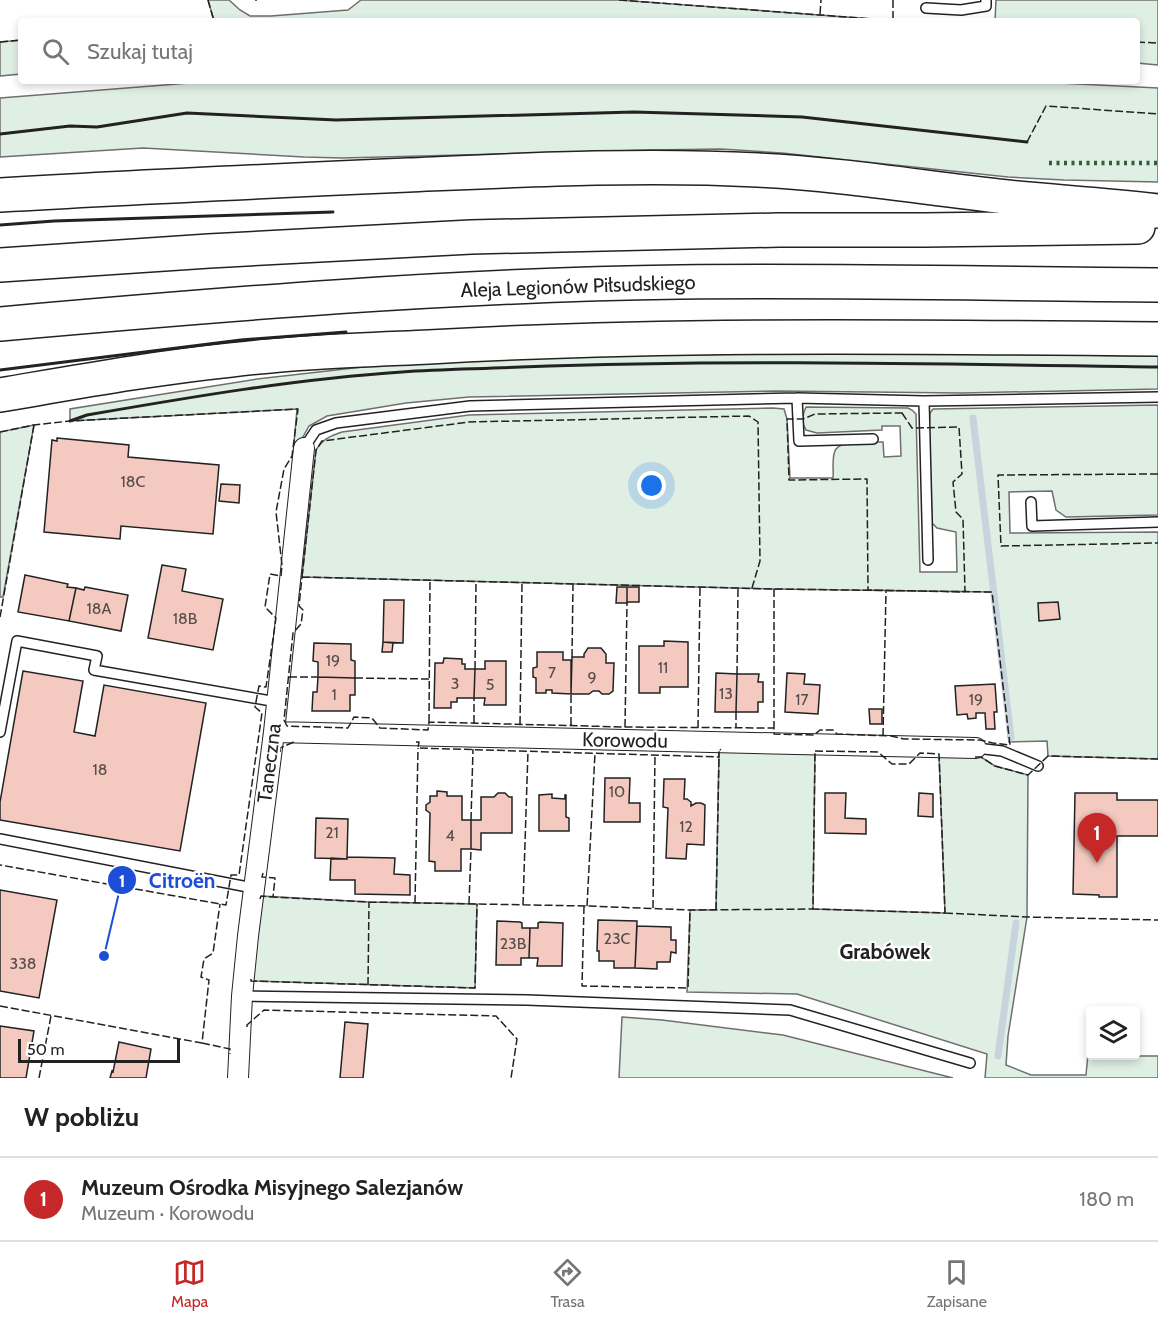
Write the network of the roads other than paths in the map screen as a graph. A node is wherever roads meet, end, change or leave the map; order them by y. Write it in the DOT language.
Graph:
graph roads {
  1 [pos="986,0"];
  2 [pos="926,8"];
  3 [pos="0,195"];
  4 [pos="1158,211"];
  5 [pos="1158,226"];
  6 [pos="0,265"];
  7 [pos="1158,285"];
  8 [pos="0,324"];
  9 [pos="1158,339"];
  10 [pos="0,395"];
  11 [pos="1158,396"];
  12 [pos="797,398"];
  13 [pos="924,401"];
  14 [pos="873,438"];
  15 [pos="304,448"];
  16 [pos="1030,502"];
  17 [pos="1158,522"];
  18 [pos="928,560"];
  19 [pos="277,702"];
  20 [pos="0,732"];
  21 [pos="274,732"];
  22 [pos="976,747"];
  23 [pos="1038,766"];
  24 [pos="0,838"];
  25 [pos="253,888"];
  26 [pos="242,996"];
  27 [pos="970,1063"];
  28 [pos="238,1078"];
  1 -- 2 [label="lane"];
  3 -- 4 [label="highway"];
  5 -- 6 [label="highway"];
  7 -- 8 [label="highway, Aleja Legionów Piłsudskiego"];
  9 -- 10 [label="highway"];
  11 -- 13 [label="lane"];
  12 -- 13 [label="lane"];
  12 -- 14 [label="lane"];
  12 -- 15 [label="lane"];
  13 -- 18 [label="lane"];
  15 -- 19 [label="street, Taneczna"];
  16 -- 17 [label="lane"];
  19 -- 20 [label="lane"];
  19 -- 21 [label="street, Taneczna"];
  21 -- 22 [label="street, Korowodu"];
  21 -- 25 [label="street, Taneczna"];
  22 -- 23 [label="lane"];
  24 -- 25 [label="lane"];
  25 -- 26 [label="street, Taneczna"];
  26 -- 27 [label="lane"];
  26 -- 28 [label="street, Taneczna"];
}
